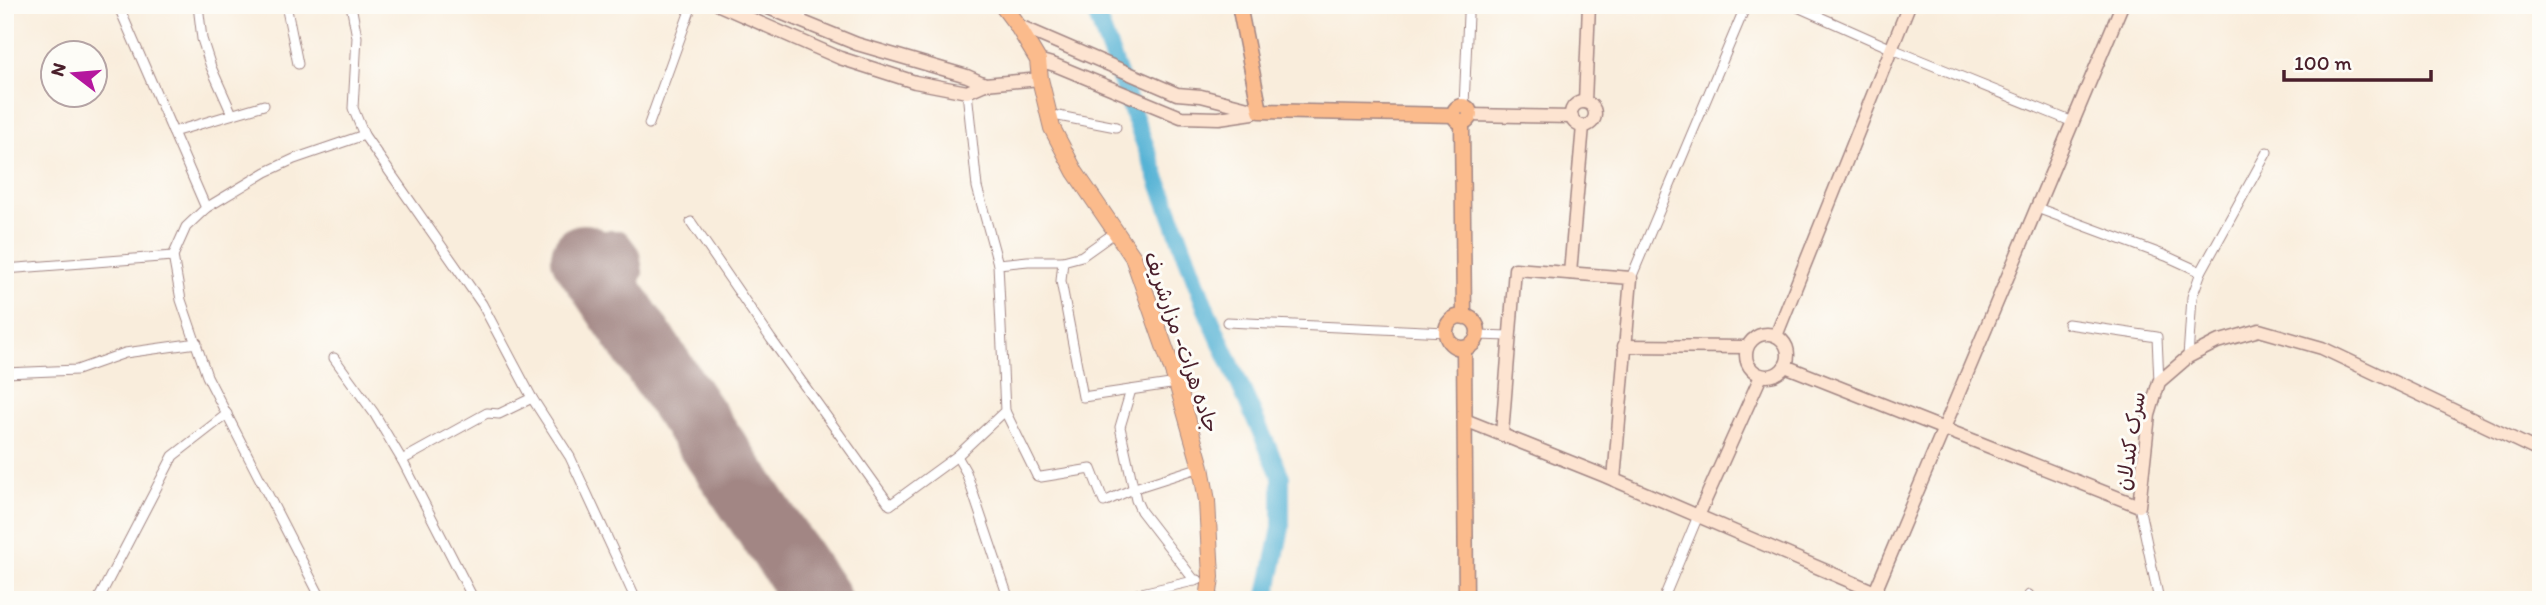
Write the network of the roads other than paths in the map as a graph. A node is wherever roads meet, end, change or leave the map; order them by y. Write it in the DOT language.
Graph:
graph roads {
  1 [pos="118,5"];
  2 [pos="198,5"];
  3 [pos="286,5"];
  4 [pos="351,5"];
  5 [pos="692,5"];
  6 [pos="719,5"];
  7 [pos="761,5"];
  8 [pos="799,5"];
  9 [pos="1002,5"];
  10 [pos="1239,5"];
  11 [pos="1589,5"];
  12 [pos="1746,5"];
  13 [pos="1793,5"];
  14 [pos="1909,5"];
  15 [pos="2122,5"];
  16 [pos="740,9"];
  17 [pos="1468,15"];
  18 [pos="803,23"];
  19 [pos="1017,25"];
  20 [pos="1890,48"];
  21 [pos="1038,60"];
  22 [pos="298,64"];
  23 [pos="1040,79"];
  24 [pos="985,84"];
  25 [pos="967,92"];
  26 [pos="1585,102"];
  27 [pos="264,105"];
  28 [pos="1260,111"];
  29 [pos="232,114"];
  30 [pos="1048,114"];
  31 [pos="1462,115"];
  32 [pos="1572,117"];
  33 [pos="2073,122"];
  34 [pos="649,124"];
  35 [pos="1583,126"];
  36 [pos="1116,127"];
  37 [pos="173,132"];
  38 [pos="364,135"];
  39 [pos="2267,152"];
  40 [pos="206,208"];
  41 [pos="2037,208"];
  42 [pos="691,222"];
  43 [pos="1117,232"];
  44 [pos="173,256"];
  45 [pos="1063,261"];
  46 [pos="998,264"];
  47 [pos="5,269"];
  48 [pos="2201,272"];
  49 [pos="1570,274"];
  50 [pos="1632,278"];
  51 [pos="1464,317"];
  52 [pos="1227,322"];
  53 [pos="2068,324"];
  54 [pos="1446,332"];
  55 [pos="1478,335"];
  56 [pos="1510,336"];
  57 [pos="1776,336"];
  58 [pos="197,344"];
  59 [pos="1624,346"];
  60 [pos="1747,347"];
  61 [pos="1464,348"];
  62 [pos="2188,357"];
  63 [pos="334,358"];
  64 [pos="1785,366"];
  65 [pos="5,373"];
  66 [pos="1760,376"];
  67 [pos="2159,382"];
  68 [pos="1177,383"];
  69 [pos="1131,390"];
  70 [pos="532,398"];
  71 [pos="1005,411"];
  72 [pos="227,414"];
  73 [pos="1465,420"];
  74 [pos="1944,429"];
  75 [pos="1502,435"];
  76 [pos="2541,452"];
  77 [pos="957,456"];
  78 [pos="402,460"];
  79 [pos="1201,467"];
  80 [pos="1614,480"];
  81 [pos="1135,488"];
  82 [pos="2139,506"];
  83 [pos="1698,516"];
  84 [pos="1203,579"];
  85 [pos="1874,596"];
  86 [pos="2160,598"];
  87 [pos="98,600"];
  88 [pos="322,600"];
  89 [pos="474,600"];
  90 [pos="636,600"];
  91 [pos="1009,600"];
  92 [pos="1111,600"];
  93 [pos="1208,600"];
  94 [pos="1466,600"];
  95 [pos="1663,600"];
  96 [pos="1894,600"];
  1 -- 37 [label="street"];
  2 -- 29 [label="street"];
  3 -- 22 [label="street"];
  4 -- 38 [label="street"];
  5 -- 34 [label="street"];
  6 -- 16 [label="street"];
  7 -- 18 [label="street"];
  8 -- 18 [label="street"];
  9 -- 19 [label="highway, جاده هرات- مزارشریف"];
  10 -- 28 [label="main road"];
  11 -- 26 [label="street"];
  12 -- 50 [label="street"];
  13 -- 20 [label="street"];
  14 -- 20 [label="street"];
  15 -- 33 [label="street"];
  16 -- 25 [label="street"];
  17 -- 31 [label="street"];
  18 -- 24 [label="street"];
  19 -- 21 [label="highway, جاده هرات- مزارشریف"];
  19 -- 28 [label="street"];
  20 -- 33 [label="street"];
  20 -- 57 [label="street"];
  21 -- 23 [label="highway, جاده هرات- مزارشریف"];
  21 -- 28 [label="street"];
  23 -- 24 [label="street"];
  23 -- 30 [label="highway, جاده هرات- مزارشریف"];
  24 -- 25 [label="street"];
  25 -- 46 [label="street"];
  26 -- 32 [label="street"];
  26 -- 35 [label="street"];
  27 -- 29 [label="street"];
  28 -- 31 [label="main road"];
  29 -- 37 [label="street"];
  30 -- 36 [label="street"];
  30 -- 43 [label="highway, جاده هرات- مزارشریف"];
  31 -- 32 [label="street"];
  31 -- 51 [label="main road"];
  32 -- 35 [label="street"];
  33 -- 41 [label="street"];
  35 -- 49 [label="street"];
  37 -- 40 [label="street"];
  38 -- 40 [label="street"];
  38 -- 70 [label="street"];
  39 -- 48 [label="street"];
  40 -- 44 [label="street"];
  41 -- 48 [label="street"];
  41 -- 74 [label="street"];
  42 -- 77 [label="street"];
  43 -- 45 [label="street"];
  43 -- 68 [label="highway, جاده هرات- مزارشریف"];
  44 -- 47 [label="street"];
  44 -- 58 [label="street"];
  45 -- 46 [label="street"];
  45 -- 69 [label="street"];
  46 -- 71 [label="street"];
  48 -- 62 [label="street"];
  49 -- 50 [label="street"];
  49 -- 56 [label="street"];
  50 -- 59 [label="street"];
  51 -- 54 [label="main road"];
  51 -- 55 [label="main road"];
  52 -- 54 [label="street"];
  53 -- 67 [label="street"];
  54 -- 61 [label="main road"];
  55 -- 56 [label="street"];
  55 -- 61 [label="main road"];
  56 -- 75 [label="street"];
  57 -- 60 [label="street"];
  57 -- 64 [label="street"];
  58 -- 65 [label="street"];
  58 -- 72 [label="street"];
  59 -- 60 [label="street"];
  59 -- 80 [label="street"];
  60 -- 66 [label="street"];
  61 -- 73 [label="main road"];
  62 -- 67 [label="street, سرک کندلان"];
  62 -- 76 [label="street, سرک کندلان"];
  63 -- 78 [label="street"];
  64 -- 66 [label="street"];
  64 -- 74 [label="street, سرک کندلان"];
  66 -- 83 [label="street"];
  67 -- 82 [label="street, سرک کندلان"];
  68 -- 69 [label="street"];
  68 -- 79 [label="highway, جاده هرات- مزارشریف"];
  69 -- 81 [label="street"];
  70 -- 78 [label="street"];
  70 -- 90 [label="street"];
  71 -- 77 [label="street"];
  71 -- 81 [label="street"];
  72 -- 87 [label="street"];
  72 -- 88 [label="street"];
  73 -- 75 [label="street"];
  73 -- 94 [label="main road"];
  74 -- 82 [label="street, سرک کندلان"];
  74 -- 85 [label="street"];
  75 -- 80 [label="street"];
  77 -- 91 [label="street"];
  78 -- 89 [label="street"];
  79 -- 81 [label="street"];
  79 -- 84 [label="highway, جاده هرات- مزارشریف"];
  80 -- 83 [label="street"];
  81 -- 84 [label="street"];
  82 -- 86 [label="street"];
  83 -- 85 [label="street"];
  83 -- 95 [label="street"];
  84 -- 92 [label="street"];
  84 -- 93 [label="highway, جاده هرات- مزارشریف"];
  85 -- 96 [label="street"];
}
